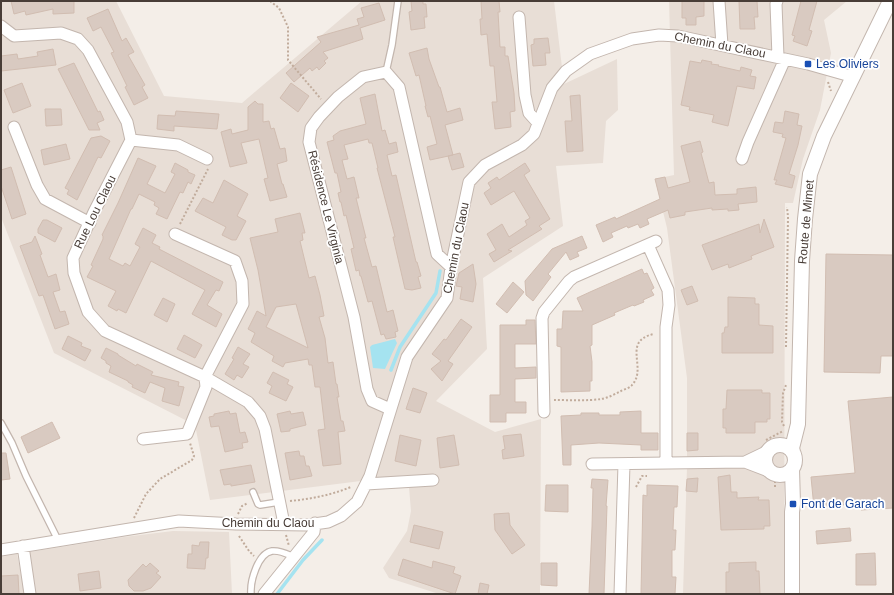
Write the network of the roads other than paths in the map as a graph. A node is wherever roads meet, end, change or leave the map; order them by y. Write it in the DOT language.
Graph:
graph roads {
  1 [pos="398,1"];
  2 [pos="719,1"];
  3 [pos="777,1"];
  4 [pos="890,1"];
  5 [pos="519,17"];
  6 [pos="1,26"];
  7 [pos="722,45"];
  8 [pos="781,58"];
  9 [pos="386,72"];
  10 [pos="854,77"];
  11 [pos="538,123"];
  12 [pos="14,127"];
  13 [pos="131,140"];
  14 [pos="207,159"];
  15 [pos="742,159"];
  16 [pos="90,223"];
  17 [pos="175,234"];
  18 [pos="451,267"];
  19 [pos="205,377"];
  20 [pos="390,409"];
  21 [pos="544,412"];
  22 [pos="798,413"];
  23 [pos="1,423"];
  24 [pos="143,439"];
  25 [pos="773,448"];
  26 [pos="793,452"];
  27 [pos="744,462"];
  28 [pos="666,463"];
  29 [pos="592,464"];
  30 [pos="624,464"];
  31 [pos="792,469"];
  32 [pos="773,473"];
  33 [pos="433,480"];
  34 [pos="366,484"];
  35 [pos="253,492"];
  36 [pos="284,501"];
  37 [pos="792,512"];
  38 [pos="315,523"];
  39 [pos="284,524"];
  40 [pos="58,540"];
  41 [pos="23,546"];
  42 [pos="1,550"];
  43 [pos="294,557"];
  44 [pos="30,594"];
  45 [pos="251,594"];
  46 [pos="264,594"];
  47 [pos="620,594"];
  48 [pos="792,594"];
  1 -- 9 [label="lane"];
  2 -- 7 [label="street"];
  3 -- 8 [label="street"];
  4 -- 10 [label="street, Route de Mimet"];
  5 -- 11 [label="street"];
  6 -- 13 [label="street"];
  7 -- 8 [label="street, Chemin du Claou"];
  7 -- 11 [label="street, Chemin du Claou"];
  8 -- 10 [label="street, Chemin du Claou"];
  8 -- 15 [label="street"];
  9 -- 18 [label="street"];
  9 -- 20 [label="street, Résidence Le Virginia"];
  10 -- 22 [label="street, Route de Mimet"];
  11 -- 18 [label="street, Chemin du Claou"];
  12 -- 16 [label="street"];
  13 -- 14 [label="street"];
  13 -- 16 [label="street, Rue Lou Claou"];
  16 -- 19 [label="street, Rue Lou Claou"];
  17 -- 19 [label="street"];
  18 -- 20 [label="street, Chemin du Claou"];
  19 -- 24 [label="street"];
  19 -- 36 [label="street, Rue Lou Claou"];
  20 -- 34 [label="street, Chemin du Claou"];
  21 -- 28 [label="street"];
  22 -- 25 [label="street, Route de Mimet"];
  22 -- 26 [label="street, Route de Mimet"];
  23 -- 40 [label="lane"];
  25 -- 26 [label="street"];
  25 -- 27 [label="street"];
  25 -- 32 [label="street"];
  26 -- 31 [label="street"];
  27 -- 28 [label="street"];
  27 -- 32 [label="street"];
  28 -- 30 [label="street"];
  29 -- 30 [label="street"];
  30 -- 47 [label="street"];
  31 -- 32 [label="street"];
  31 -- 37 [label="street"];
  32 -- 37 [label="street"];
  33 -- 34 [label="street"];
  34 -- 38 [label="street, Chemin du Claou"];
  35 -- 36 [label="lane"];
  36 -- 39 [label="street, Rue Lou Claou"];
  37 -- 48 [label="street"];
  38 -- 39 [label="street, Chemin du Claou"];
  38 -- 43 [label="street"];
  39 -- 40 [label="street, Chemin du Claou"];
  40 -- 41 [label="street, Chemin du Claou"];
  41 -- 42 [label="street, Chemin du Claou"];
  41 -- 44 [label="street"];
  43 -- 45 [label="lane"];
  43 -- 46 [label="street"];
}
